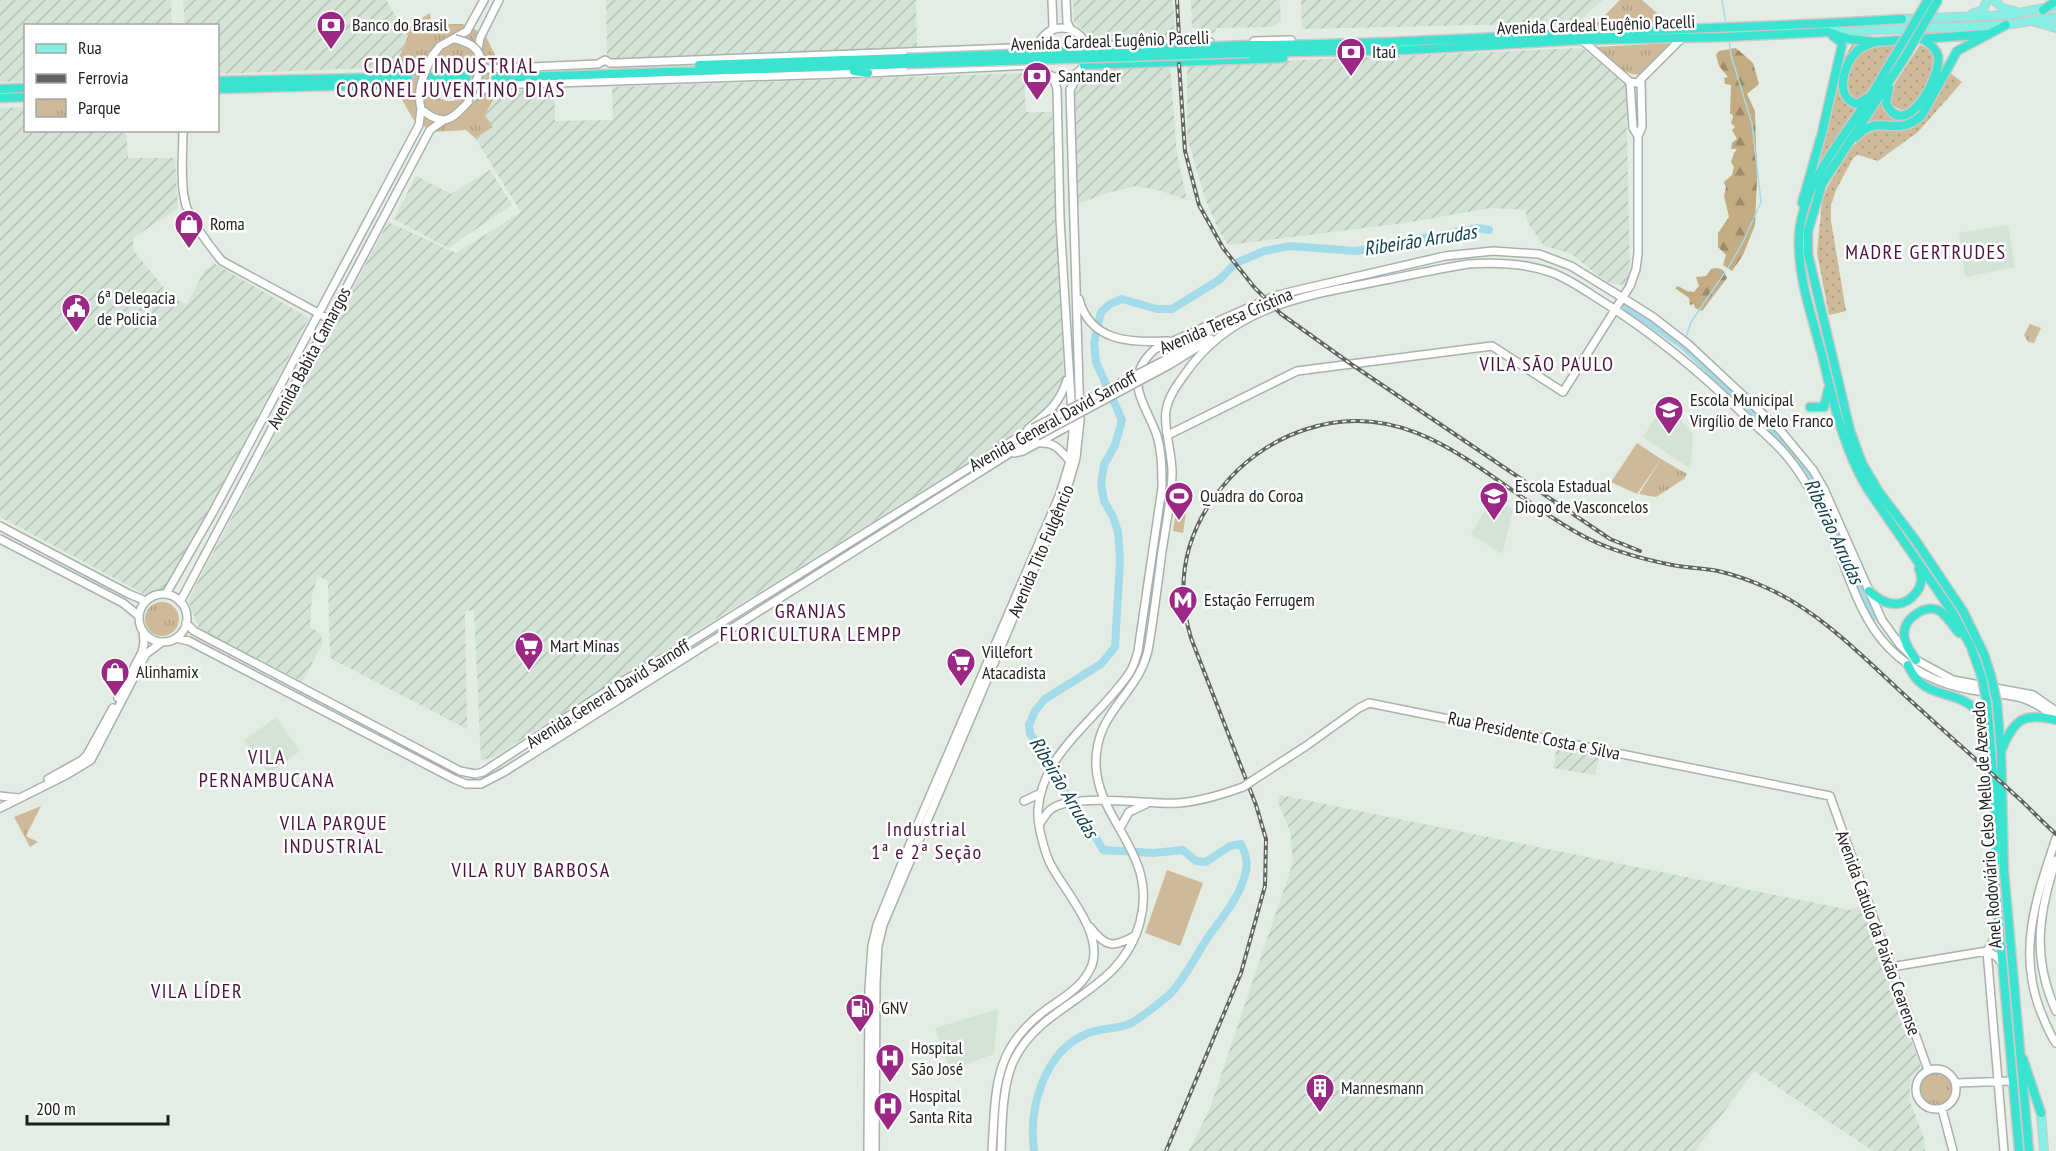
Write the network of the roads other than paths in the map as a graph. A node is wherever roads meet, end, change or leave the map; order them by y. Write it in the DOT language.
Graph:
graph roads {
  1 [pos="484,0"];
  2 [pos="499,0"];
  3 [pos="1052,0"];
  4 [pos="1066,0"];
  5 [pos="1928,0"];
  6 [pos="1938,0"];
  7 [pos="1987,0"];
  8 [pos="1994,0"];
  9 [pos="2056,1"];
  10 [pos="2056,6"];
  11 [pos="2043,10"];
  12 [pos="2022,12"];
  13 [pos="2054,17"];
  14 [pos="1962,18"];
  15 [pos="1902,19"];
  16 [pos="2033,22"];
  17 [pos="2006,25"];
  18 [pos="2056,28"];
  19 [pos="1071,30"];
  20 [pos="1051,31"];
  21 [pos="1737,32"];
  22 [pos="1828,32"];
  23 [pos="1724,33"];
  24 [pos="1989,34"];
  25 [pos="1683,38"];
  26 [pos="455,39"];
  27 [pos="1923,39"];
  28 [pos="1291,40"];
  29 [pos="1582,40"];
  30 [pos="1875,42"];
  31 [pos="1085,44"];
  32 [pos="1037,47"];
  33 [pos="1349,48"];
  34 [pos="478,49"];
  35 [pos="830,55"];
  36 [pos="859,60"];
  37 [pos="1903,60"];
  38 [pos="906,61"];
  39 [pos="811,67"];
  40 [pos="1042,68"];
  41 [pos="1081,69"];
  42 [pos="479,72"];
  43 [pos="868,73"];
  44 [pos="1049,75"];
  45 [pos="468,78"];
  46 [pos="429,80"];
  47 [pos="219,81"];
  48 [pos="1641,81"];
  49 [pos="1630,82"];
  50 [pos="24,88"];
  51 [pos="0,89"];
  52 [pos="219,90"];
  53 [pos="1872,94"];
  54 [pos="24,97"];
  55 [pos="0,98"];
  56 [pos="468,101"];
  57 [pos="421,109"];
  58 [pos="444,120"];
  59 [pos="183,132"];
  60 [pos="1638,136"];
  61 [pos="1844,151"];
  62 [pos="1800,229"];
  63 [pos="1485,251"];
  64 [pos="1449,256"];
  65 [pos="1468,264"];
  66 [pos="1075,285"];
  67 [pos="1623,298"];
  68 [pos="1616,310"];
  69 [pos="1237,313"];
  70 [pos="317,314"];
  71 [pos="328,320"];
  72 [pos="1221,333"];
  73 [pos="1173,340"];
  74 [pos="1167,363"];
  75 [pos="1068,375"];
  76 [pos="1829,384"];
  77 [pos="1810,407"];
  78 [pos="1080,420"];
  79 [pos="1072,424"];
  80 [pos="1168,435"];
  81 [pos="1018,437"];
  82 [pos="1037,439"];
  83 [pos="1070,461"];
  84 [pos="1808,474"];
  85 [pos="0,526"];
  86 [pos="0,539"];
  87 [pos="1911,552"];
  88 [pos="1869,591"];
  89 [pos="166,594"];
  90 [pos="146,600"];
  91 [pos="180,602"];
  92 [pos="139,616"];
  93 [pos="186,622"];
  94 [pos="143,631"];
  95 [pos="176,638"];
  96 [pos="162,642"];
  97 [pos="688,644"];
  98 [pos="1971,647"];
  99 [pos="694,654"];
  100 [pos="1912,662"];
  101 [pos="1986,677"];
  102 [pos="2056,711"];
  103 [pos="2056,719"];
  104 [pos="2001,753"];
  105 [pos="506,758"];
  106 [pos="83,763"];
  107 [pos="1994,769"];
  108 [pos="507,771"];
  109 [pos="466,773"];
  110 [pos="68,774"];
  111 [pos="75,780"];
  112 [pos="466,784"];
  113 [pos="1042,789"];
  114 [pos="0,796"];
  115 [pos="1830,796"];
  116 [pos="16,797"];
  117 [pos="1024,801"];
  118 [pos="1106,801"];
  119 [pos="1151,802"];
  120 [pos="3,806"];
  121 [pos="1038,809"];
  122 [pos="1050,810"];
  123 [pos="1039,825"];
  124 [pos="1120,828"];
  125 [pos="2056,838"];
  126 [pos="2056,860"];
  127 [pos="1083,918"];
  128 [pos="1998,923"];
  129 [pos="1136,934"];
  130 [pos="1987,951"];
  131 [pos="2002,963"];
  132 [pos="1892,967"];
  133 [pos="2056,1011"];
  134 [pos="2056,1043"];
  135 [pos="2019,1045"];
  136 [pos="1928,1070"];
  137 [pos="2013,1081"];
  138 [pos="2000,1082"];
  139 [pos="1956,1083"];
  140 [pos="1942,1108"];
  141 [pos="2041,1113"];
  142 [pos="868,1151"];
  143 [pos="875,1151"];
  144 [pos="992,1151"];
  145 [pos="1001,1151"];
  146 [pos="1953,1151"];
  147 [pos="2004,1151"];
  148 [pos="2019,1151"];
  149 [pos="2029,1151"];
  150 [pos="2044,1151"];
  1 -- 26 [label="main road"];
  2 -- 34 [label="main road"];
  3 -- 20 [label="main road"];
  4 -- 19 [label="main road"];
  5 -- 53 [label="highway, Anel Rodoviário Celso Mello de Azevedo, bridge"];
  6 -- 37 [label="highway, Anel Rodoviário Celso Mello de Azevedo, bridge"];
  7 -- 14 [label="main road"];
  8 -- 12 [label="main road"];
  9 -- 11 [label="highway"];
  10 -- 11 [label="main road"];
  11 -- 12 [label="main road"];
  12 -- 14 [label="main road"];
  13 -- 16 [label="main road"];
  14 -- 15 [label="main road"];
  15 -- 21 [label="highway"];
  16 -- 17 [label="main road"];
  16 -- 18 [label="main road"];
  17 -- 22 [label="main road"];
  17 -- 24 [label="highway"];
  19 -- 20 [label="main road"];
  19 -- 31 [label="main road"];
  20 -- 32 [label="main road"];
  21 -- 22 [label="highway"];
  21 -- 23 [label="highway"];
  22 -- 30 [label="highway"];
  22 -- 62 [label="highway"];
  23 -- 25 [label="highway, Avenida Cardeal Eugênio Pacelli"];
  23 -- 33 [label="highway, Avenida Cardeal Eugênio Pacelli"];
  24 -- 27 [label="highway"];
  24 -- 61 [label="highway"];
  25 -- 29 [label="highway, Avenida Cardeal Eugênio Pacelli"];
  25 -- 48 [label="main road"];
  26 -- 34 [label="main road, bridge"];
  26 -- 57 [label="main road, bridge"];
  27 -- 30 [label="highway"];
  27 -- 37 [label="highway"];
  28 -- 31 [label="main road, Avenida Cardeal Eugênio Pacelli"];
  28 -- 33 [label="highway"];
  29 -- 33 [label="highway, Avenida Cardeal Eugênio Pacelli"];
  29 -- 49 [label="main road"];
  30 -- 53 [label="highway"];
  31 -- 41 [label="main road"];
  32 -- 35 [label="main road, Avenida Cardeal Eugênio Pacelli"];
  32 -- 40 [label="main road"];
  33 -- 38 [label="highway, Avenida Cardeal Eugênio Pacelli, bridge"];
  33 -- 41 [label="highway"];
  34 -- 42 [label="main road, bridge"];
  35 -- 36 [label="highway"];
  35 -- 42 [label="main road, Avenida Cardeal Eugênio Pacelli"];
  36 -- 38 [label="highway, Avenida Cardeal Eugênio Pacelli"];
  36 -- 39 [label="highway, Avenida Cardeal Eugênio Pacelli"];
  37 -- 61 [label="highway, Anel Rodoviário Celso Mello de Azevedo"];
  38 -- 39 [label="highway, Avenida Cardeal Eugênio Pacelli"];
  39 -- 43 [label="highway"];
  40 -- 43 [label="main road, Avenida Cardeal Eugênio Pacelli"];
  40 -- 44 [label="main road"];
  41 -- 44 [label="main road"];
  41 -- 66 [label="main road"];
  42 -- 56 [label="main road, bridge"];
  43 -- 56 [label="main road, Avenida Cardeal Eugênio Pacelli"];
  44 -- 75 [label="main road, Avenida General David Sarnoff"];
  45 -- 46 [label="highway"];
  47 -- 52 [label="highway"];
  48 -- 49 [label="main road"];
  48 -- 60 [label="main road"];
  49 -- 60 [label="main road"];
  50 -- 51 [label="highway"];
  53 -- 62 [label="highway, Anel Rodoviário Celso Mello de Azevedo"];
  54 -- 55 [label="highway"];
  56 -- 58 [label="main road"];
  57 -- 58 [label="main road"];
  57 -- 70 [label="main road, Avenida Babita Camargos"];
  58 -- 71 [label="main road, Avenida Babita Camargos"];
  59 -- 70 [label="main road"];
  60 -- 67 [label="main road"];
  61 -- 101 [label="highway, Anel Rodoviário Celso Mello de Azevedo"];
  62 -- 76 [label="highway, Anel Rodoviário Celso Mello de Azevedo"];
  63 -- 64 [label="main road, Avenida Teresa Cristina"];
  63 -- 65 [label="main road"];
  63 -- 67 [label="main road, Avenida Teresa Cristina"];
  64 -- 65 [label="main road"];
  64 -- 69 [label="main road, Avenida Teresa Cristina"];
  65 -- 68 [label="main road, Avenida Teresa Cristina"];
  65 -- 72 [label="main road, Avenida Teresa Cristina"];
  66 -- 73 [label="main road"];
  66 -- 78 [label="main road, Avenida Tito Fulgêncio"];
  67 -- 68 [label="main road"];
  67 -- 84 [label="main road, Avenida Teresa Cristina"];
  68 -- 80 [label="main road"];
  68 -- 84 [label="main road, Avenida Teresa Cristina"];
  69 -- 73 [label="main road, Avenida Teresa Cristina"];
  69 -- 74 [label="main road, Avenida General David Sarnoff"];
  70 -- 71 [label="main road"];
  70 -- 89 [label="main road, Avenida Babita Camargos"];
  71 -- 91 [label="main road, Avenida Babita Camargos"];
  72 -- 74 [label="main road, Avenida General David Sarnoff"];
  72 -- 80 [label="main road, Avenida Teresa Cristina"];
  73 -- 113 [label="main road, Avenida Teresa Cristina"];
  74 -- 81 [label="main road, Avenida General David Sarnoff, bridge"];
  74 -- 82 [label="main road, Avenida General David Sarnoff, bridge"];
  75 -- 79 [label="main road, Avenida Tito Fulgêncio"];
  75 -- 81 [label="main road"];
  76 -- 77 [label="highway"];
  76 -- 87 [label="highway, Anel Rodoviário Celso Mello de Azevedo"];
  78 -- 79 [label="main road"];
  78 -- 143 [label="main road, Avenida Tito Fulgêncio"];
  79 -- 82 [label="main road"];
  79 -- 83 [label="main road, Avenida Tito Fulgêncio"];
  80 -- 118 [label="main road, Avenida Teresa Cristina"];
  81 -- 97 [label="main road, Avenida General David Sarnoff"];
  82 -- 83 [label="main road"];
  82 -- 99 [label="main road, Avenida General David Sarnoff"];
  83 -- 142 [label="main road, Avenida Tito Fulgêncio"];
  84 -- 88 [label="main road, Avenida Teresa Cristina"];
  84 -- 100 [label="main road, Avenida Teresa Cristina"];
  85 -- 90 [label="main road"];
  86 -- 92 [label="main road"];
  87 -- 88 [label="highway"];
  87 -- 98 [label="highway, Anel Rodoviário Celso Mello de Azevedo"];
  88 -- 100 [label="main road, Avenida Teresa Cristina"];
  89 -- 90 [label="main road"];
  89 -- 91 [label="main road"];
  90 -- 92 [label="main road"];
  91 -- 93 [label="main road"];
  92 -- 94 [label="main road"];
  93 -- 95 [label="main road"];
  93 -- 109 [label="main road"];
  94 -- 96 [label="main road"];
  94 -- 106 [label="main road"];
  95 -- 96 [label="main road"];
  95 -- 112 [label="main road"];
  96 -- 106 [label="main road"];
  97 -- 99 [label="main road"];
  97 -- 105 [label="main road, Avenida General David Sarnoff"];
  98 -- 100 [label="highway"];
  98 -- 101 [label="highway, Anel Rodoviário Celso Mello de Azevedo"];
  99 -- 108 [label="main road, Avenida General David Sarnoff"];
  100 -- 102 [label="main road, Avenida Teresa Cristina"];
  100 -- 103 [label="main road, Avenida Teresa Cristina"];
  100 -- 107 [label="highway"];
  101 -- 104 [label="highway, Anel Rodoviário Celso Mello de Azevedo, bridge"];
  101 -- 107 [label="highway, Anel Rodoviário Celso Mello de Azevedo, bridge"];
  103 -- 104 [label="highway"];
  104 -- 135 [label="highway, Anel Rodoviário Celso Mello de Azevedo"];
  105 -- 108 [label="main road"];
  105 -- 109 [label="main road, Avenida General David Sarnoff"];
  106 -- 110 [label="main road"];
  106 -- 116 [label="main road"];
  107 -- 128 [label="highway, Anel Rodoviário Celso Mello de Azevedo"];
  108 -- 112 [label="main road, Avenida General David Sarnoff"];
  109 -- 112 [label="main road"];
  110 -- 111 [label="main road"];
  110 -- 116 [label="main road"];
  113 -- 117 [label="main road"];
  113 -- 121 [label="main road, Avenida Teresa Cristina"];
  114 -- 116 [label="main road"];
  115 -- 119 [label="main road, Rua Presidente Costa e Silva, bridge"];
  115 -- 132 [label="main road, Avenida Catulo da Paixão Cearense"];
  116 -- 120 [label="main road"];
  118 -- 119 [label="main road, Rua Presidente Costa e Silva"];
  118 -- 122 [label="main road, Rua Presidente Costa e Silva"];
  118 -- 124 [label="main road, Avenida Teresa Cristina"];
  119 -- 124 [label="main road"];
  121 -- 122 [label="main road"];
  121 -- 123 [label="main road, Avenida Teresa Cristina"];
  122 -- 123 [label="main road"];
  123 -- 127 [label="main road, Avenida Teresa Cristina"];
  124 -- 129 [label="main road, Avenida Teresa Cristina"];
  125 -- 134 [label="main road"];
  126 -- 133 [label="main road"];
  127 -- 129 [label="main road"];
  127 -- 144 [label="main road, Avenida Teresa Cristina"];
  128 -- 130 [label="main road"];
  128 -- 131 [label="highway, Anel Rodoviário Celso Mello de Azevedo"];
  129 -- 145 [label="main road, Avenida Teresa Cristina"];
  130 -- 131 [label="main road"];
  130 -- 132 [label="main road"];
  130 -- 138 [label="main road"];
  131 -- 137 [label="highway, Anel Rodoviário Celso Mello de Azevedo"];
  132 -- 136 [label="main road, Avenida Catulo da Paixão Cearense"];
  135 -- 141 [label="highway"];
  135 -- 149 [label="highway, Anel Rodoviário Celso Mello de Azevedo"];
  136 -- 139 [label="main road"];
  136 -- 140 [label="main road"];
  137 -- 138 [label="main road"];
  137 -- 148 [label="highway, Anel Rodoviário Celso Mello de Azevedo"];
  138 -- 139 [label="main road"];
  138 -- 147 [label="main road"];
  139 -- 140 [label="main road"];
  140 -- 146 [label="main road"];
  141 -- 150 [label="main road"];
}
